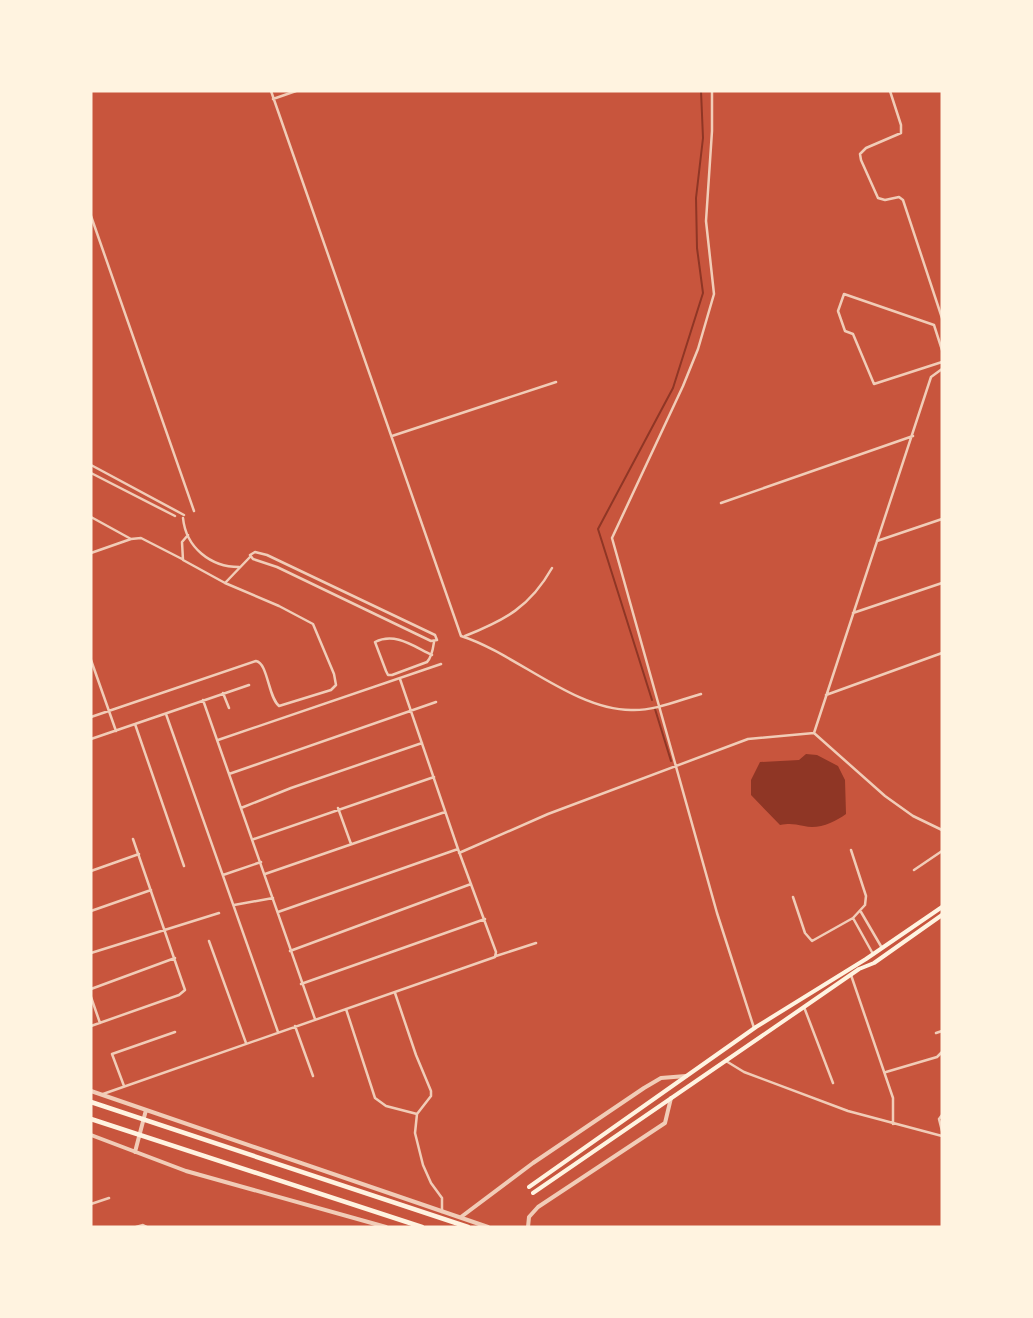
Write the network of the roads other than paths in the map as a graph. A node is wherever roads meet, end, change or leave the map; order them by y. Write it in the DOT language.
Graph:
graph roads {
  1 [pos="270,91"];
  2 [pos="296,91"];
  3 [pos="712,91"];
  4 [pos="890,91"];
  5 [pos="273,99"];
  6 [pos="91,216"];
  7 [pos="942,318"];
  8 [pos="942,350"];
  9 [pos="942,362"];
  10 [pos="934,365"];
  11 [pos="942,369"];
  12 [pos="936,371"];
  13 [pos="556,382"];
  14 [pos="392,436"];
  15 [pos="912,436"];
  16 [pos="91,465"];
  17 [pos="91,473"];
  18 [pos="160,500"];
  19 [pos="721,503"];
  20 [pos="157,506"];
  21 [pos="194,511"];
  22 [pos="175,516"];
  23 [pos="91,518"];
  24 [pos="942,519"];
  25 [pos="188,535"];
  26 [pos="131,539"];
  27 [pos="877,541"];
  28 [pos="91,553"];
  29 [pos="250,557"];
  30 [pos="183,560"];
  31 [pos="292,566"];
  32 [pos="239,567"];
  33 [pos="552,568"];
  34 [pos="288,572"];
  35 [pos="225,582"];
  36 [pos="942,583"];
  37 [pos="853,613"];
  38 [pos="463,637"];
  39 [pos="434,642"];
  40 [pos="942,653"];
  41 [pos="432,655"];
  42 [pos="91,660"];
  43 [pos="441,664"];
  44 [pos="400,679"];
  45 [pos="249,685"];
  46 [pos="223,694"];
  47 [pos="701,694"];
  48 [pos="825,695"];
  49 [pos="203,700"];
  50 [pos="436,702"];
  51 [pos="659,706"];
  52 [pos="229,708"];
  53 [pos="108,711"];
  54 [pos="411,711"];
  55 [pos="166,714"];
  56 [pos="91,717"];
  57 [pos="135,724"];
  58 [pos="116,731"];
  59 [pos="814,734"];
  60 [pos="91,740"];
  61 [pos="217,740"];
  62 [pos="422,743"];
  63 [pos="677,765"];
  64 [pos="229,774"];
  65 [pos="434,776"];
  66 [pos="241,808"];
  67 [pos="338,808"];
  68 [pos="445,812"];
  69 [pos="942,830"];
  70 [pos="133,838"];
  71 [pos="253,839"];
  72 [pos="351,844"];
  73 [pos="852,850"];
  74 [pos="458,851"];
  75 [pos="942,851"];
  76 [pos="139,854"];
  77 [pos="261,862"];
  78 [pos="184,866"];
  79 [pos="914,870"];
  80 [pos="91,871"];
  81 [pos="265,874"];
  82 [pos="223,875"];
  83 [pos="471,884"];
  84 [pos="151,890"];
  85 [pos="273,898"];
  86 [pos="792,898"];
  87 [pos="234,905"];
  88 [pos="942,907"];
  89 [pos="91,911"];
  90 [pos="278,912"];
  91 [pos="861,912"];
  92 [pos="219,913"];
  93 [pos="942,915"];
  94 [pos="853,918"];
  95 [pos="484,919"];
  96 [pos="163,929"];
  97 [pos="210,941"];
  98 [pos="536,943"];
  99 [pos="882,948"];
  100 [pos="290,951"];
  101 [pos="91,953"];
  102 [pos="873,954"];
  103 [pos="496,956"];
  104 [pos="175,958"];
  105 [pos="852,975"];
  106 [pos="301,984"];
  107 [pos="91,989"];
  108 [pos="395,993"];
  109 [pos="91,997"];
  110 [pos="804,1007"];
  111 [pos="346,1009"];
  112 [pos="776,1015"];
  113 [pos="314,1019"];
  114 [pos="100,1023"];
  115 [pos="780,1023"];
  116 [pos="91,1026"];
  117 [pos="295,1026"];
  118 [pos="754,1028"];
  119 [pos="942,1031"];
  120 [pos="175,1032"];
  121 [pos="278,1032"];
  122 [pos="936,1033"];
  123 [pos="246,1044"];
  124 [pos="941,1054"];
  125 [pos="726,1061"];
  126 [pos="886,1072"];
  127 [pos="313,1076"];
  128 [pos="686,1076"];
  129 [pos="833,1083"];
  130 [pos="124,1086"];
  131 [pos="91,1091"];
  132 [pos="102,1095"];
  133 [pos="671,1098"];
  134 [pos="91,1102"];
  135 [pos="146,1110"];
  136 [pos="417,1114"];
  137 [pos="942,1115"];
  138 [pos="91,1119"];
  139 [pos="893,1124"];
  140 [pos="942,1131"];
  141 [pos="91,1135"];
  142 [pos="942,1136"];
  143 [pos="135,1152"];
  144 [pos="529,1187"];
  145 [pos="533,1193"];
  146 [pos="109,1198"];
  147 [pos="91,1204"];
  148 [pos="442,1212"];
  149 [pos="461,1218"];
  150 [pos="136,1227"];
  151 [pos="147,1227"];
  152 [pos="386,1227"];
  153 [pos="422,1227"];
  154 [pos="468,1227"];
  155 [pos="488,1227"];
  156 [pos="528,1227"];
  1 -- 5 [label="street"];
  2 -- 5 [label="street"];
  3 -- 51 [label="street"];
  4 -- 7 [label="street"];
  5 -- 14 [label="street"];
  6 -- 21 [label="street"];
  8 -- 10 [label="street"];
  9 -- 10 [label="street"];
  10 -- 12 [label="street"];
  11 -- 12 [label="street"];
  12 -- 15 [label="street"];
  13 -- 14 [label="street"];
  14 -- 38 [label="street"];
  15 -- 19 [label="street"];
  15 -- 27 [label="street"];
  16 -- 18 [label="street"];
  17 -- 20 [label="street"];
  18 -- 20 [label="street"];
  18 -- 25 [label="street"];
  20 -- 22 [label="street"];
  23 -- 26 [label="street"];
  24 -- 27 [label="street"];
  25 -- 30 [label="street"];
  25 -- 32 [label="street"];
  26 -- 28 [label="street"];
  26 -- 30 [label="street"];
  27 -- 37 [label="street"];
  29 -- 31 [label="street"];
  29 -- 32 [label="street"];
  29 -- 34 [label="street"];
  30 -- 35 [label="street"];
  31 -- 34 [label="street"];
  31 -- 39 [label="street"];
  32 -- 35 [label="street"];
  33 -- 38 [label="street"];
  34 -- 39 [label="street"];
  35 -- 53 [label="street"];
  36 -- 37 [label="street"];
  37 -- 48 [label="street"];
  38 -- 51 [label="street"];
  39 -- 41 [label="street"];
  40 -- 48 [label="street"];
  41 -- 41 [label="street"];
  42 -- 53 [label="street"];
  43 -- 44 [label="street"];
  44 -- 54 [label="street"];
  44 -- 61 [label="street"];
  45 -- 46 [label="street"];
  46 -- 49 [label="street"];
  46 -- 52 [label="street"];
  47 -- 51 [label="street"];
  48 -- 59 [label="street"];
  49 -- 55 [label="street"];
  49 -- 61 [label="street"];
  50 -- 54 [label="street"];
  51 -- 63 [label="street"];
  53 -- 56 [label="street"];
  53 -- 58 [label="street"];
  54 -- 62 [label="street"];
  54 -- 64 [label="street"];
  55 -- 57 [label="street"];
  55 -- 82 [label="street"];
  57 -- 58 [label="street"];
  57 -- 78 [label="street"];
  58 -- 60 [label="street"];
  59 -- 63 [label="street"];
  59 -- 69 [label="street"];
  61 -- 64 [label="street"];
  62 -- 65 [label="street"];
  62 -- 66 [label="street"];
  63 -- 74 [label="street"];
  63 -- 118 [label="street"];
  64 -- 66 [label="street"];
  65 -- 67 [label="street"];
  65 -- 68 [label="street"];
  66 -- 71 [label="street"];
  67 -- 71 [label="street"];
  67 -- 72 [label="street"];
  68 -- 72 [label="street"];
  68 -- 74 [label="street"];
  70 -- 76 [label="street"];
  71 -- 77 [label="street"];
  72 -- 81 [label="street"];
  73 -- 91 [label="street"];
  74 -- 83 [label="street"];
  74 -- 90 [label="street"];
  75 -- 79 [label="street"];
  76 -- 80 [label="street"];
  76 -- 84 [label="street"];
  77 -- 81 [label="street"];
  77 -- 82 [label="street"];
  81 -- 85 [label="street"];
  82 -- 87 [label="street"];
  83 -- 95 [label="street"];
  83 -- 100 [label="street"];
  84 -- 89 [label="street"];
  84 -- 96 [label="street"];
  85 -- 87 [label="street"];
  85 -- 90 [label="street"];
  86 -- 94 [label="street"];
  87 -- 121 [label="street"];
  88 -- 99 [label="main road"];
  90 -- 100 [label="street"];
  91 -- 94 [label="street"];
  91 -- 99 [label="street"];
  92 -- 96 [label="street"];
  93 -- 105 [label="main road"];
  94 -- 102 [label="street"];
  95 -- 103 [label="street"];
  95 -- 106 [label="street"];
  96 -- 101 [label="street"];
  96 -- 104 [label="street"];
  97 -- 123 [label="street"];
  98 -- 103 [label="street"];
  99 -- 102 [label="main road"];
  100 -- 106 [label="street"];
  102 -- 112 [label="main road"];
  103 -- 108 [label="street"];
  104 -- 107 [label="street"];
  104 -- 114 [label="street"];
  105 -- 110 [label="main road"];
  105 -- 126 [label="street"];
  106 -- 113 [label="street"];
  108 -- 111 [label="street"];
  108 -- 136 [label="street"];
  109 -- 114 [label="street"];
  110 -- 115 [label="main road"];
  110 -- 129 [label="street"];
  111 -- 113 [label="street"];
  111 -- 136 [label="street"];
  112 -- 115 [label="main road"];
  112 -- 118 [label="main road"];
  113 -- 117 [label="street"];
  114 -- 116 [label="street"];
  115 -- 125 [label="main road"];
  117 -- 121 [label="street"];
  117 -- 127 [label="street"];
  118 -- 128 [label="main road"];
  119 -- 122 [label="street"];
  120 -- 130 [label="street"];
  121 -- 123 [label="street"];
  123 -- 130 [label="street"];
  124 -- 126 [label="street"];
  125 -- 133 [label="main road"];
  125 -- 139 [label="street"];
  126 -- 139 [label="street"];
  128 -- 144 [label="main road"];
  128 -- 149 [label="street"];
  130 -- 132 [label="street"];
  131 -- 132 [label="street"];
  132 -- 135 [label="street"];
  133 -- 145 [label="main road"];
  133 -- 156 [label="street"];
  134 -- 154 [label="highway"];
  135 -- 143 [label="street"];
  135 -- 148 [label="street"];
  136 -- 148 [label="street"];
  137 -- 140 [label="street"];
  138 -- 153 [label="highway"];
  139 -- 142 [label="street"];
  141 -- 143 [label="street"];
  143 -- 152 [label="street"];
  146 -- 147 [label="street"];
  148 -- 149 [label="street"];
  149 -- 155 [label="street"];
  150 -- 151 [label="street"];
}
